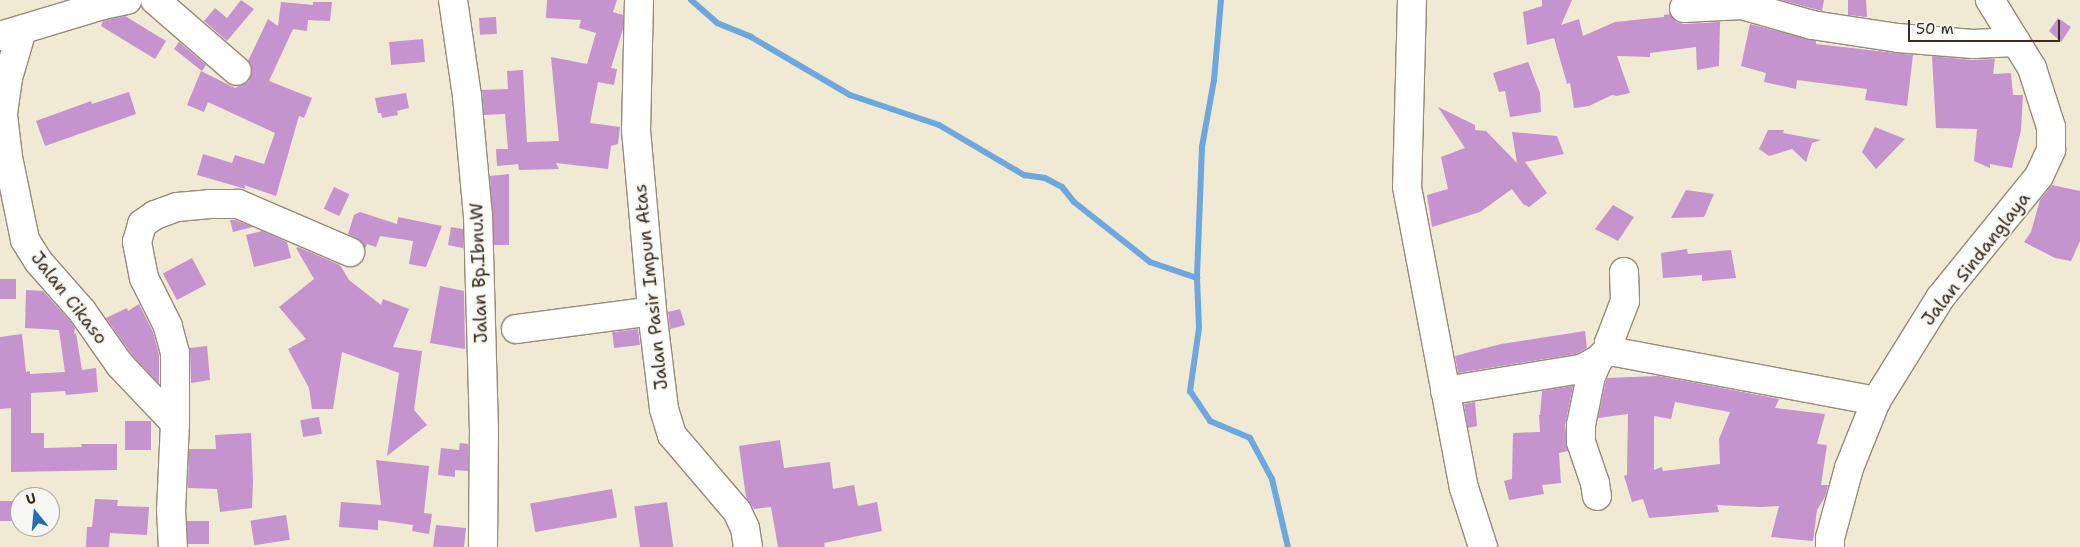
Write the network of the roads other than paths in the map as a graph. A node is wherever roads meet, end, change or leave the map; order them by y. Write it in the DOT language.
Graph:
graph roads {
  1 [pos="127,0"];
  2 [pos="155,0"];
  3 [pos="453,0"];
  4 [pos="639,0"];
  5 [pos="1412,0"];
  6 [pos="1990,0"];
  7 [pos="1684,8"];
  8 [pos="11,33"];
  9 [pos="2016,42"];
  10 [pos="237,71"];
  11 [pos="350,252"];
  12 [pos="1624,272"];
  13 [pos="652,311"];
  14 [pos="516,329"];
  15 [pos="1604,355"];
  16 [pos="1445,391"];
  17 [pos="1876,401"];
  18 [pos="175,423"];
  19 [pos="1597,496"];
  20 [pos="173,547"];
  21 [pos="483,547"];
  22 [pos="748,547"];
  23 [pos="1483,547"];
  24 [pos="1830,547"];
  1 -- 8 [label="street"];
  2 -- 10 [label="street"];
  3 -- 21 [label="street, Jalan Bp.Ibnu.W"];
  4 -- 13 [label="street, Jalan Pasir Impun Atas"];
  5 -- 16 [label="street"];
  6 -- 9 [label="street, Jalan Sindanglaya"];
  7 -- 9 [label="street"];
  8 -- 18 [label="street, Jalan Cikaso"];
  9 -- 17 [label="street, Jalan Sindanglaya"];
  11 -- 18 [label="street"];
  12 -- 15 [label="street"];
  13 -- 14 [label="street"];
  13 -- 22 [label="street, Jalan Pasir Impun Atas"];
  15 -- 16 [label="street"];
  15 -- 17 [label="street"];
  15 -- 19 [label="street"];
  16 -- 23 [label="street"];
  17 -- 24 [label="street, Jalan Sindanglaya"];
  18 -- 20 [label="street"];
}
